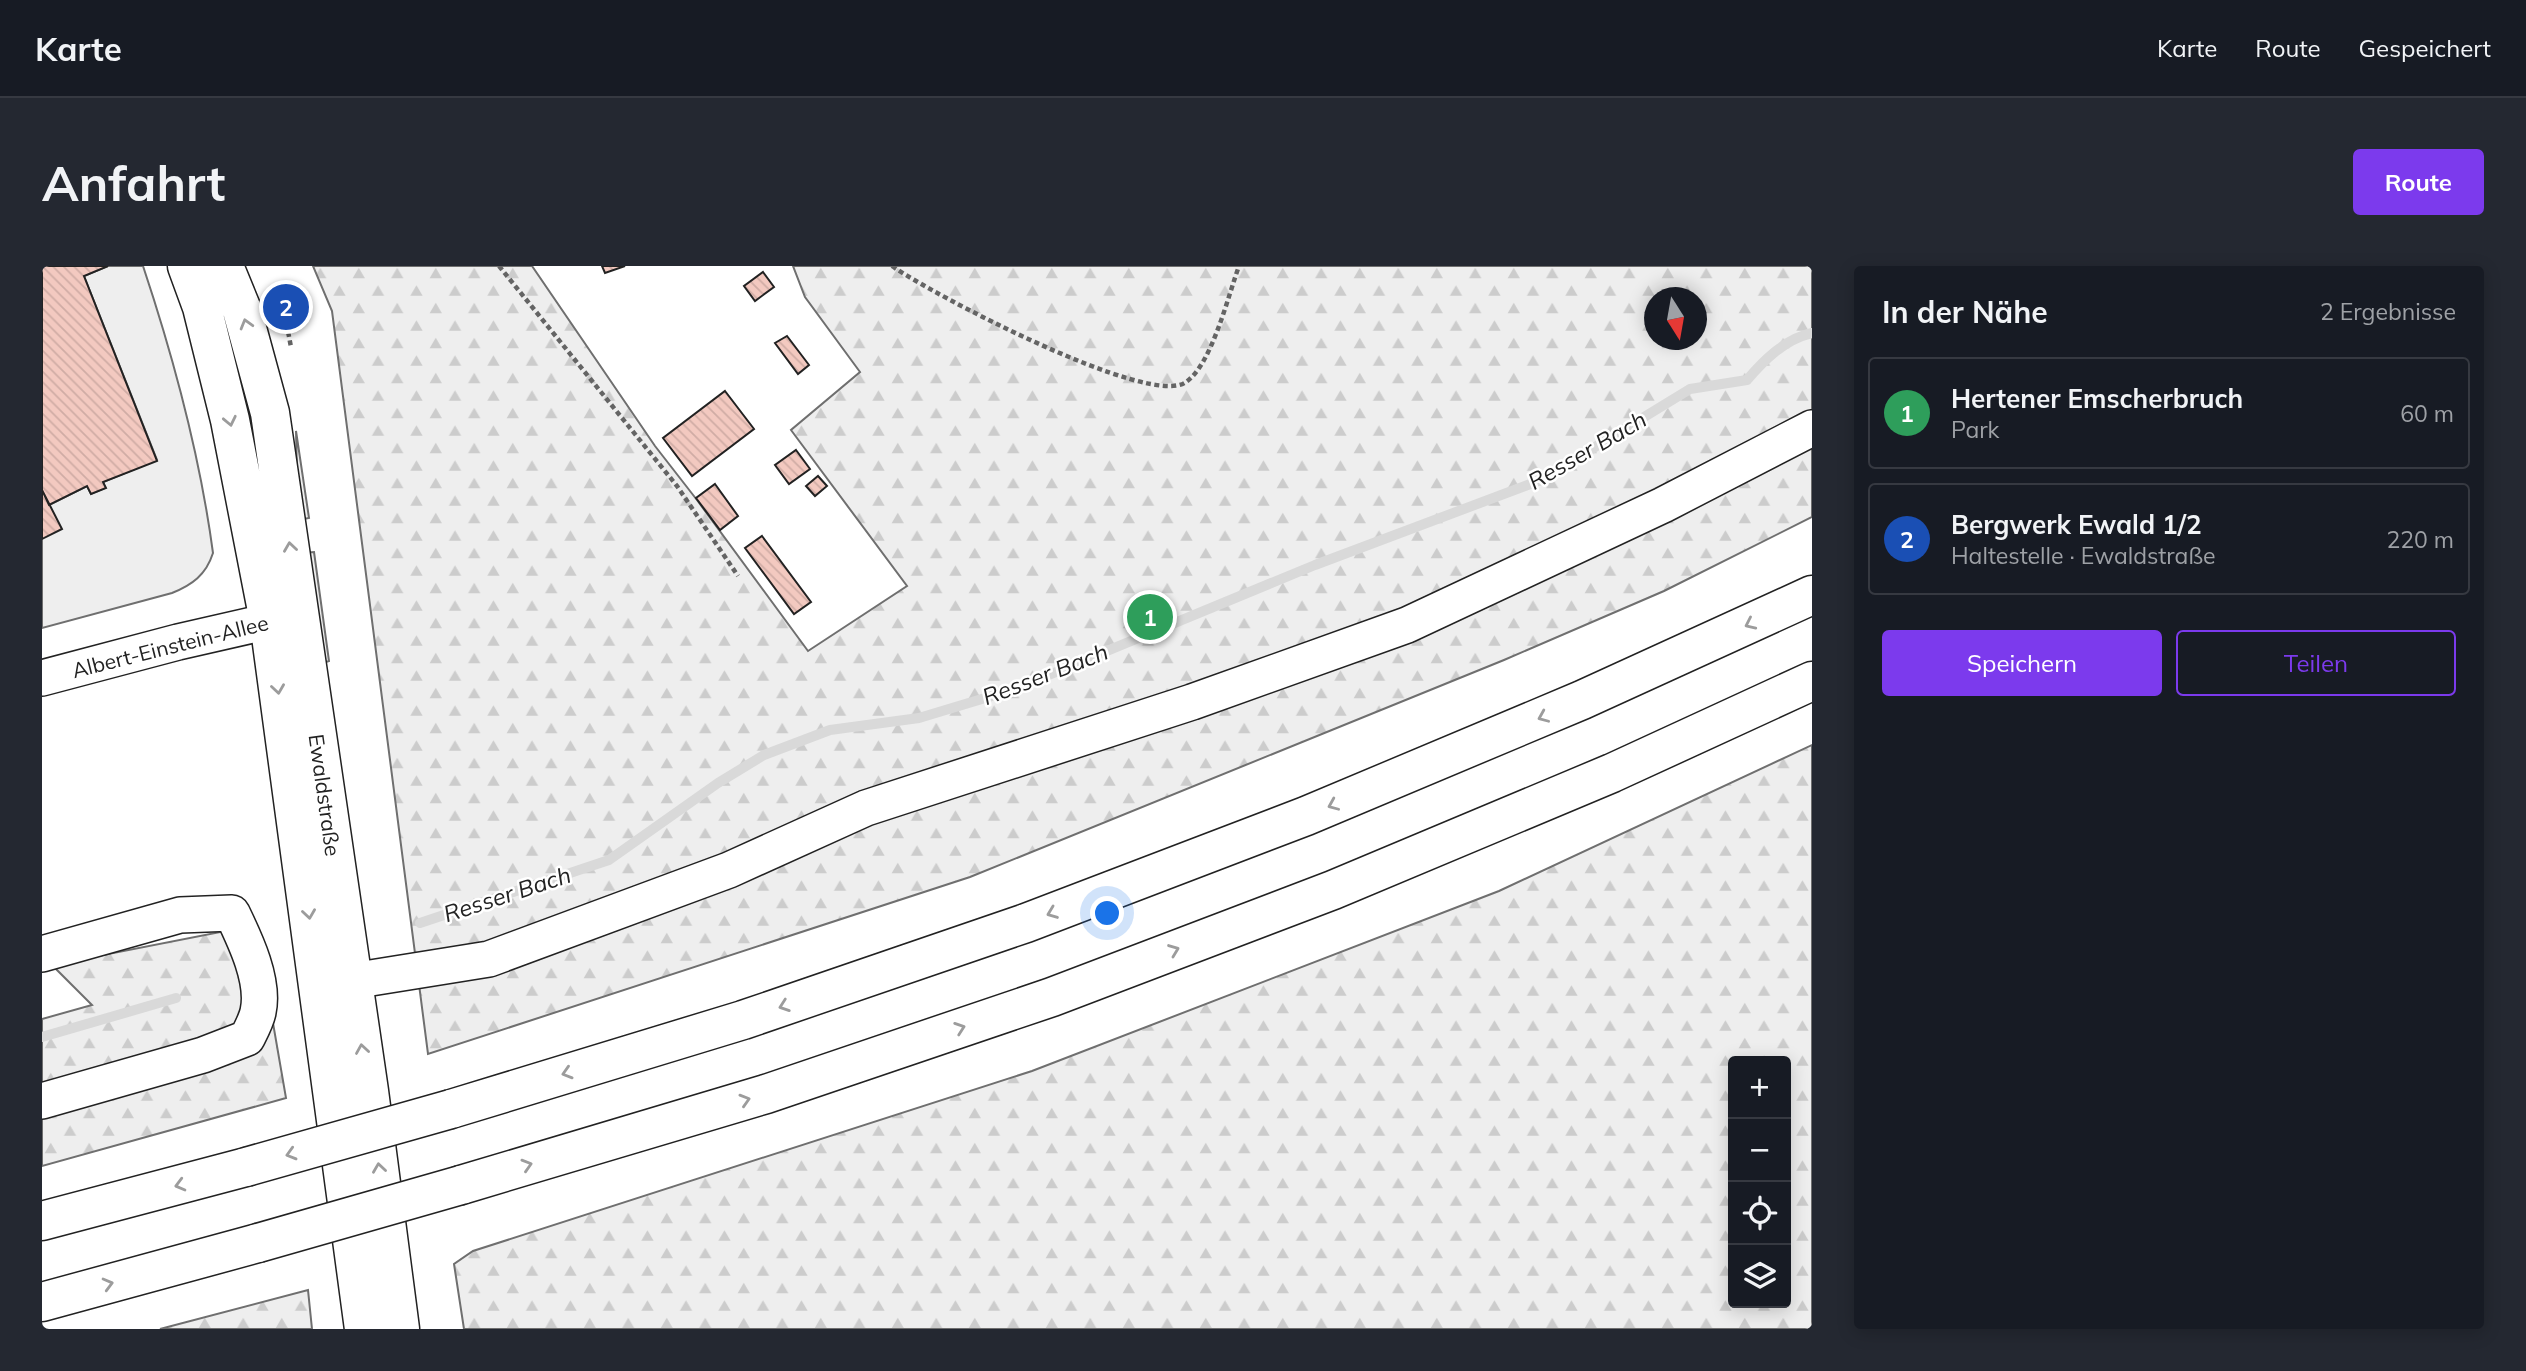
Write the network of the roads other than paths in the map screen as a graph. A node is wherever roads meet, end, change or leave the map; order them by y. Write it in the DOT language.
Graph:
graph roads {
  1 [pos="187,266"];
  2 [pos="224,266"];
  3 [pos="1812,428"];
  4 [pos="1812,595"];
  5 [pos="284,618"];
  6 [pos="42,678"];
  7 [pos="1812,681"];
  8 [pos="42,954"];
  9 [pos="352,981"];
  10 [pos="42,1101"];
  11 [pos="42,1221"];
  12 [pos="42,1302"];
  13 [pos="364,1329"];
  14 [pos="400,1329"];
  1 -- 5 [label="main road, Ewaldstraße, one-way"];
  5 -- 2 [label="main road, Ewaldstraße, one-way"];
  3 -- 9 [label="street"];
  4 -- 11 [label="main road, one-way, bridge"];
  5 -- 6 [label="street, Albert-Einstein-Allee"];
  5 -- 9 [label="main road, Ewaldstraße"];
  5 -- 13 [label="main road, Ewaldstraße, one-way"];
  12 -- 7 [label="main road, one-way, bridge"];
  8 -- 10 [label="street"];
  14 -- 9 [label="main road, Ewaldstraße, one-way"];
}
